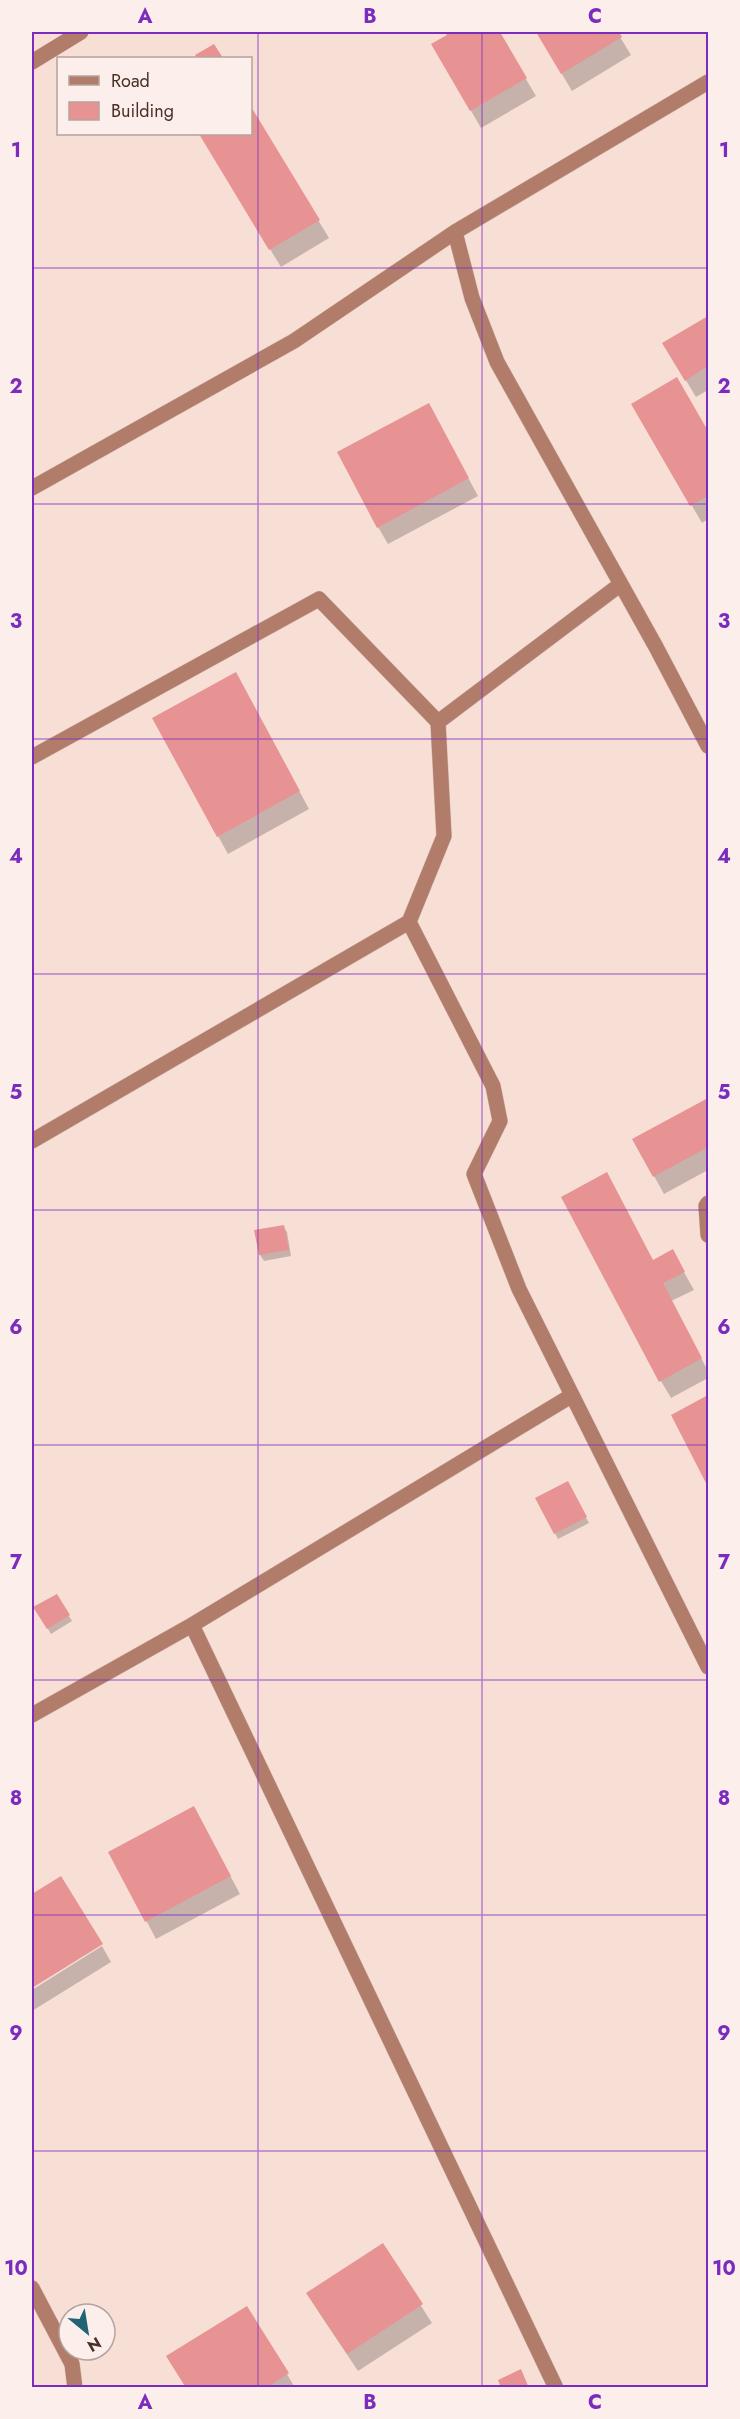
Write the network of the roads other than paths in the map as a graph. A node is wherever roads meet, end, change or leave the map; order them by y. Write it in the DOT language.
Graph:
graph roads {
  1 [pos="81,32"];
  2 [pos="32,62"];
  3 [pos="708,82"];
  4 [pos="455,232"];
  5 [pos="32,488"];
  6 [pos="621,584"];
  7 [pos="438,722"];
  8 [pos="708,746"];
  9 [pos="32,757"];
  10 [pos="410,922"];
  11 [pos="32,1141"];
  12 [pos="708,1203"];
  13 [pos="708,1235"];
  14 [pos="571,1396"];
  15 [pos="192,1625"];
  16 [pos="708,1667"];
  17 [pos="32,1715"];
  18 [pos="32,2288"];
  19 [pos="75,2388"];
  20 [pos="556,2388"];
  1 -- 2 [label="street"];
  3 -- 4 [label="street"];
  4 -- 5 [label="street"];
  4 -- 6 [label="street"];
  6 -- 7 [label="street"];
  6 -- 8 [label="street"];
  7 -- 9 [label="street"];
  7 -- 10 [label="street"];
  10 -- 11 [label="street"];
  10 -- 14 [label="street"];
  12 -- 13 [label="street"];
  14 -- 15 [label="street"];
  14 -- 16 [label="street"];
  15 -- 17 [label="street"];
  15 -- 20 [label="street"];
  18 -- 19 [label="street"];
}
